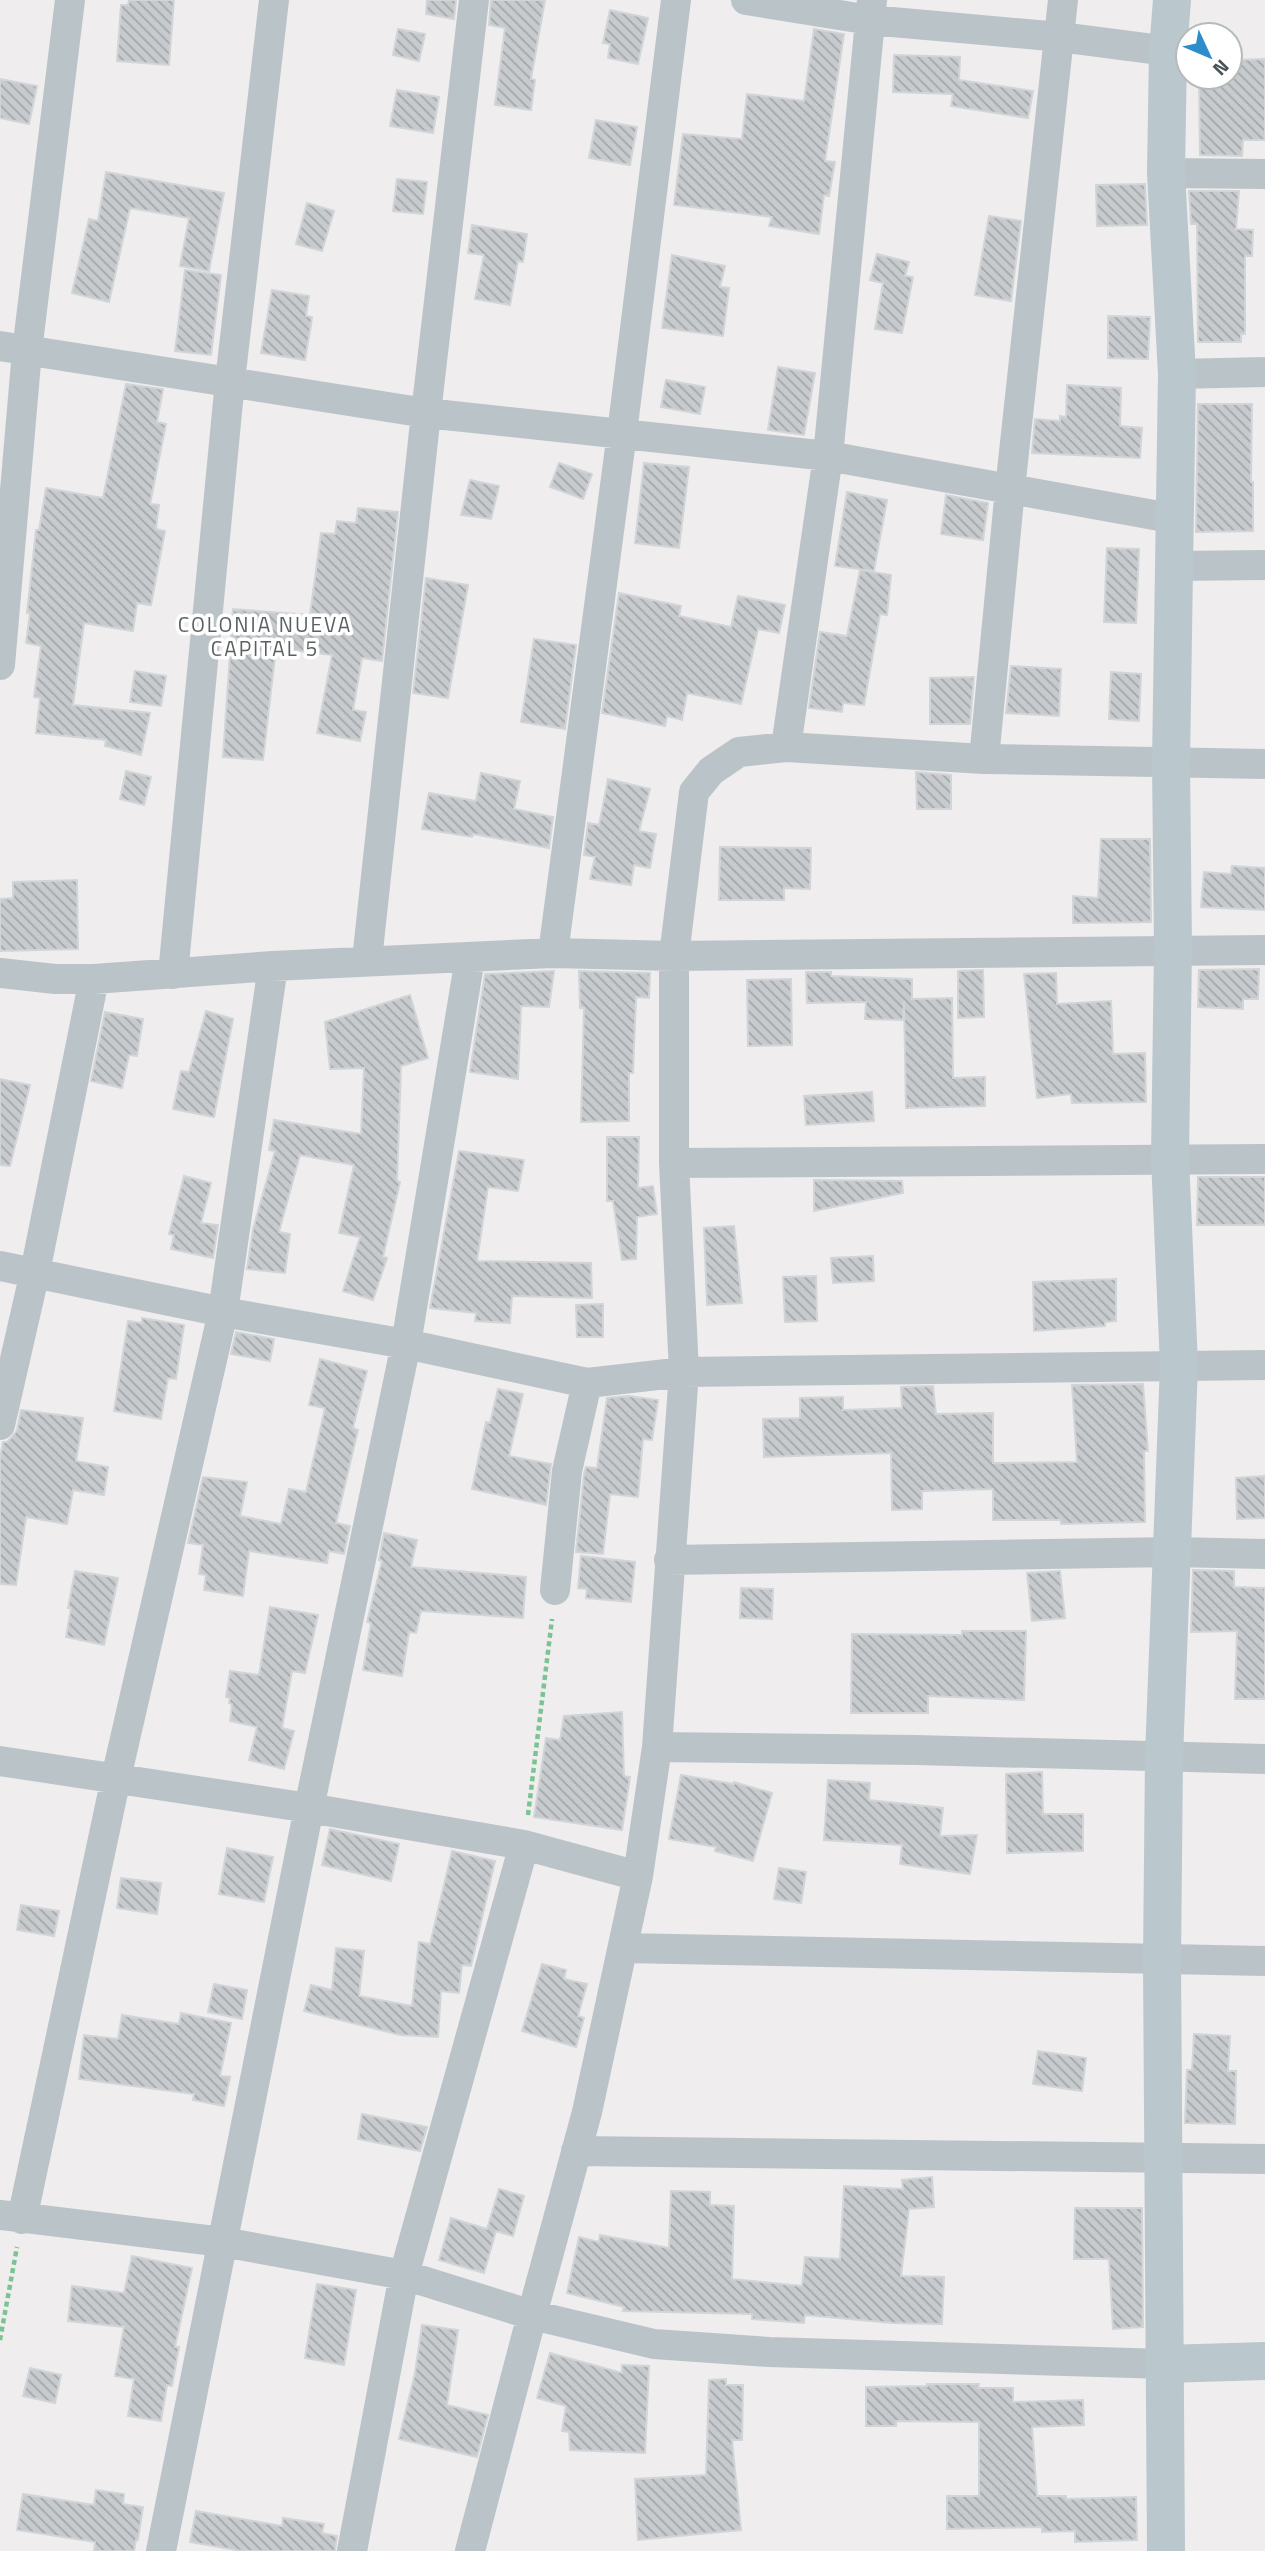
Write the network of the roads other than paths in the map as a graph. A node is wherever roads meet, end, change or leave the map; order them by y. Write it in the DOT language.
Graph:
graph roads {
  1 [pos="70,0"];
  2 [pos="274,0"];
  3 [pos="474,0"];
  4 [pos="676,0"];
  5 [pos="746,0"];
  6 [pos="1063,0"];
  7 [pos="1172,0"];
  8 [pos="871,10"];
  9 [pos="1060,37"];
  10 [pos="1168,51"];
  11 [pos="1166,173"];
  12 [pos="1265,174"];
  13 [pos="14,348"];
  14 [pos="1265,372"];
  15 [pos="1177,374"];
  16 [pos="230,381"];
  17 [pos="426,413"];
  18 [pos="622,433"];
  19 [pos="828,456"];
  20 [pos="1010,489"];
  21 [pos="1176,519"];
  22 [pos="1265,565"];
  23 [pos="1174,566"];
  24 [pos="0,665"];
  25 [pos="786,747"];
  26 [pos="984,759"];
  27 [pos="1171,763"];
  28 [pos="1265,764"];
  29 [pos="1173,949"];
  30 [pos="1265,950"];
  31 [pos="553,953"];
  32 [pos="674,957"];
  33 [pos="470,958"];
  34 [pos="367,960"];
  35 [pos="273,965"];
  36 [pos="0,973"];
  37 [pos="173,974"];
  38 [pos="94,979"];
  39 [pos="1170,1158"];
  40 [pos="1265,1159"];
  41 [pos="674,1163"];
  42 [pos="0,1266"];
  43 [pos="35,1272"];
  44 [pos="223,1312"];
  45 [pos="406,1344"];
  46 [pos="1179,1365"];
  47 [pos="1265,1365"];
  48 [pos="684,1372"];
  49 [pos="587,1383"];
  50 [pos="0,1424"];
  51 [pos="1173,1552"];
  52 [pos="1265,1554"];
  53 [pos="669,1560"];
  54 [pos="555,1590"];
  55 [pos="657,1747"];
  56 [pos="1164,1757"];
  57 [pos="1265,1759"];
  58 [pos="0,1761"];
  59 [pos="116,1778"];
  60 [pos="309,1808"];
  61 [pos="524,1845"];
  62 [pos="638,1876"];
  63 [pos="623,1948"];
  64 [pos="1162,1961"];
  65 [pos="1265,1961"];
  66 [pos="576,2151"];
  67 [pos="1162,2159"];
  68 [pos="1265,2159"];
  69 [pos="11,2217"];
  70 [pos="223,2242"];
  71 [pos="404,2275"];
  72 [pos="532,2315"];
  73 [pos="1265,2361"];
  74 [pos="1165,2364"];
  75 [pos="162,2551"];
  76 [pos="352,2551"];
  77 [pos="470,2551"];
  78 [pos="1166,2551"];
  1 -- 13 [label="street"];
  2 -- 16 [label="street"];
  3 -- 17 [label="street"];
  4 -- 18 [label="street"];
  5 -- 8 [label="street"];
  6 -- 9 [label="street"];
  7 -- 10 [label="street"];
  8 -- 9 [label="street"];
  8 -- 19 [label="street"];
  9 -- 10 [label="street"];
  9 -- 20 [label="street"];
  10 -- 11 [label="street"];
  11 -- 12 [label="street"];
  11 -- 15 [label="street"];
  13 -- 16 [label="street"];
  13 -- 24 [label="street"];
  14 -- 15 [label="street"];
  15 -- 21 [label="street"];
  16 -- 17 [label="street"];
  16 -- 37 [label="street"];
  17 -- 18 [label="street"];
  17 -- 34 [label="street"];
  18 -- 19 [label="street"];
  18 -- 31 [label="street"];
  19 -- 20 [label="street"];
  19 -- 25 [label="street"];
  20 -- 21 [label="street"];
  20 -- 26 [label="street"];
  21 -- 23 [label="street"];
  22 -- 23 [label="street"];
  23 -- 27 [label="street"];
  25 -- 26 [label="street"];
  25 -- 32 [label="street"];
  26 -- 27 [label="street"];
  27 -- 28 [label="street"];
  27 -- 29 [label="street"];
  29 -- 30 [label="street"];
  29 -- 32 [label="street"];
  29 -- 39 [label="street"];
  31 -- 32 [label="street"];
  31 -- 33 [label="street"];
  32 -- 41 [label="street"];
  33 -- 34 [label="street"];
  33 -- 45 [label="street"];
  34 -- 35 [label="street"];
  35 -- 37 [label="street"];
  35 -- 44 [label="street"];
  36 -- 38 [label="street"];
  37 -- 38 [label="street"];
  38 -- 43 [label="street"];
  39 -- 40 [label="street"];
  39 -- 41 [label="street"];
  39 -- 46 [label="street"];
  41 -- 48 [label="street"];
  42 -- 43 [label="street"];
  43 -- 44 [label="street"];
  43 -- 50 [label="street"];
  44 -- 45 [label="street"];
  44 -- 59 [label="street"];
  45 -- 49 [label="street"];
  45 -- 60 [label="street"];
  46 -- 47 [label="street"];
  46 -- 48 [label="street"];
  46 -- 51 [label="street"];
  48 -- 49 [label="street"];
  48 -- 53 [label="street"];
  49 -- 54 [label="street"];
  51 -- 52 [label="street"];
  51 -- 53 [label="street"];
  51 -- 56 [label="street"];
  53 -- 55 [label="street"];
  55 -- 56 [label="street"];
  55 -- 62 [label="street"];
  56 -- 57 [label="street"];
  56 -- 64 [label="street"];
  58 -- 59 [label="street"];
  59 -- 60 [label="street"];
  59 -- 69 [label="street"];
  60 -- 61 [label="street"];
  60 -- 70 [label="street"];
  61 -- 62 [label="street"];
  61 -- 71 [label="street"];
  62 -- 63 [label="street"];
  63 -- 64 [label="street"];
  63 -- 66 [label="street"];
  64 -- 65 [label="street"];
  64 -- 67 [label="street"];
  66 -- 67 [label="street"];
  66 -- 72 [label="street"];
  67 -- 68 [label="street"];
  67 -- 74 [label="street"];
  69 -- 70 [label="street"];
  70 -- 71 [label="street"];
  70 -- 75 [label="street"];
  71 -- 72 [label="street"];
  71 -- 76 [label="street"];
  72 -- 74 [label="street"];
  72 -- 77 [label="street"];
  73 -- 74 [label="street"];
  74 -- 78 [label="street"];
}
